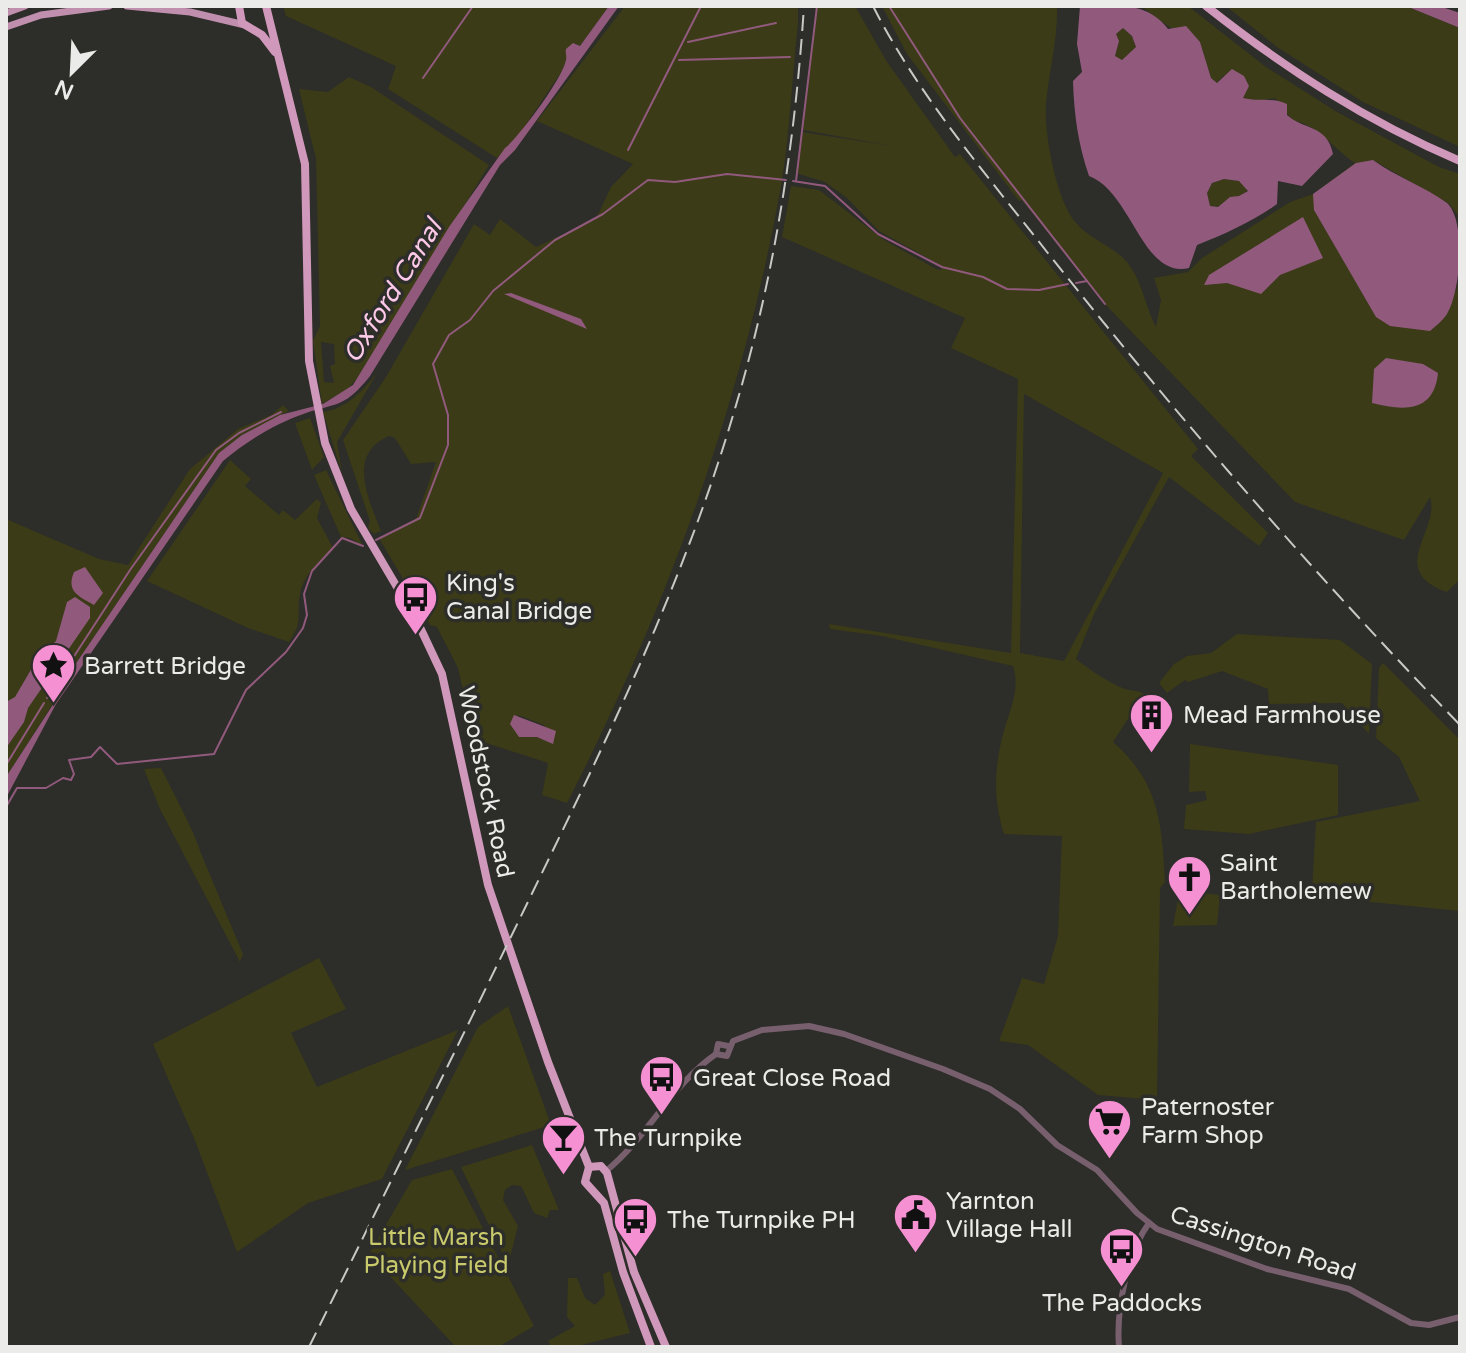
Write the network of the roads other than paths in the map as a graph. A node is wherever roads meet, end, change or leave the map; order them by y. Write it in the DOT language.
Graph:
graph roads {
  1 [pos="25,6"];
  2 [pos="109,6"];
  3 [pos="127,6"];
  4 [pos="239,6"];
  5 [pos="1206,6"];
  6 [pos="266,8"];
  7 [pos="6,13"];
  8 [pos="248,26"];
  9 [pos="6,27"];
  10 [pos="277,56"];
  11 [pos="1460,161"];
  12 [pos="589,1167"];
  13 [pos="607,1175"];
  14 [pos="594,1189"];
  15 [pos="1149,1223"];
  16 [pos="1460,1317"];
  17 [pos="651,1347"];
  18 [pos="666,1347"];
  19 [pos="1119,1347"];
  1 -- 7 [label="main road"];
  2 -- 9 [label="main road"];
  3 -- 8 [label="main road"];
  4 -- 8 [label="highway"];
  5 -- 11 [label="highway"];
  6 -- 8 [label="highway"];
  6 -- 10 [label="highway"];
  8 -- 10 [label="highway"];
  10 -- 12 [label="highway, Woodstock Road"];
  12 -- 13 [label="highway"];
  12 -- 14 [label="highway"];
  13 -- 14 [label="highway"];
  13 -- 15 [label="street, Cassington Road"];
  13 -- 18 [label="highway"];
  14 -- 17 [label="highway"];
  15 -- 16 [label="street, Cassington Road"];
  15 -- 19 [label="street"];
}
